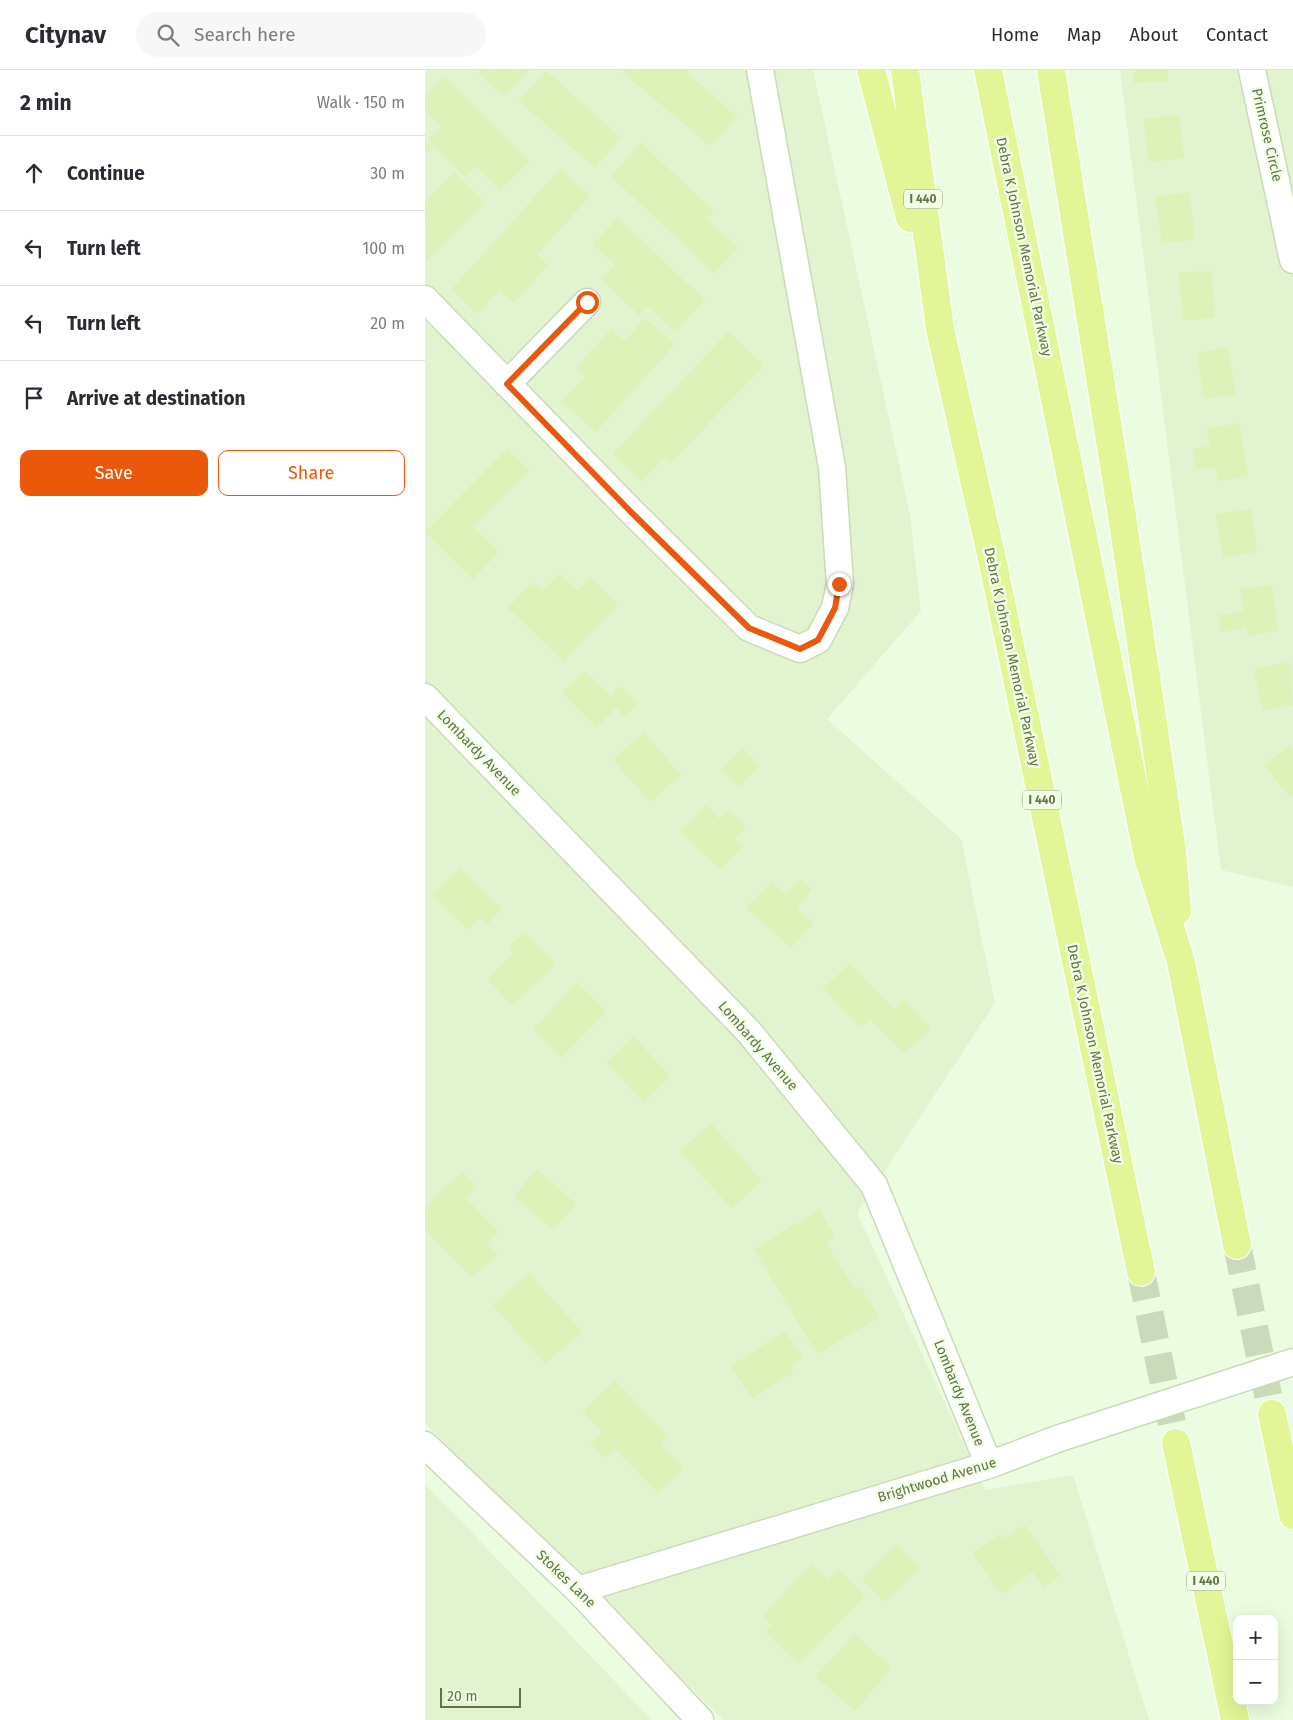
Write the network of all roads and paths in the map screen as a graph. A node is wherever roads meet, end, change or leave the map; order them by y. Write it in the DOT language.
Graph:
graph roads {
  1 [pos="760,70"];
  2 [pos="871,70"];
  3 [pos="905,70"];
  4 [pos="988,70"];
  5 [pos="1051,70"];
  6 [pos="1253,70"];
  7 [pos="1293,260"];
  8 [pos="425,299"];
  9 [pos="587,302"];
  10 [pos="940,329"];
  11 [pos="507,384"];
  12 [pos="425,697"];
  13 [pos="1181,962"];
  14 [pos="1237,1244"];
  15 [pos="1141,1272"];
  16 [pos="1293,1362"];
  17 [pos="1272,1414"];
  18 [pos="1176,1443"];
  19 [pos="425,1445"];
  20 [pos="989,1465"];
  21 [pos="1293,1516"];
  22 [pos="578,1590"];
  23 [pos="700,1720"];
  24 [pos="1235,1720"];
  1 -- 11 [label="street"];
  2 -- 10 [label="highway"];
  3 -- 10 [label="highway, Debra K Johnson Memorial Parkway / I 440"];
  4 -- 13 [label="highway, Debra K Johnson Memorial Parkway"];
  5 -- 13 [label="highway"];
  6 -- 7 [label="street, Primrose Circle"];
  8 -- 11 [label="street"];
  9 -- 11 [label="street"];
  10 -- 15 [label="highway, Debra K Johnson Memorial Parkway / I 440"];
  12 -- 20 [label="street, Lombardy Avenue"];
  13 -- 14 [label="highway, Debra K Johnson Memorial Parkway"];
  16 -- 20 [label="street, Brightwood Avenue"];
  17 -- 21 [label="highway"];
  18 -- 24 [label="highway, I 440"];
  19 -- 22 [label="street, Stokes Lane"];
  20 -- 22 [label="street, Brightwood Avenue"];
  22 -- 23 [label="street, Stokes Lane"];
}
